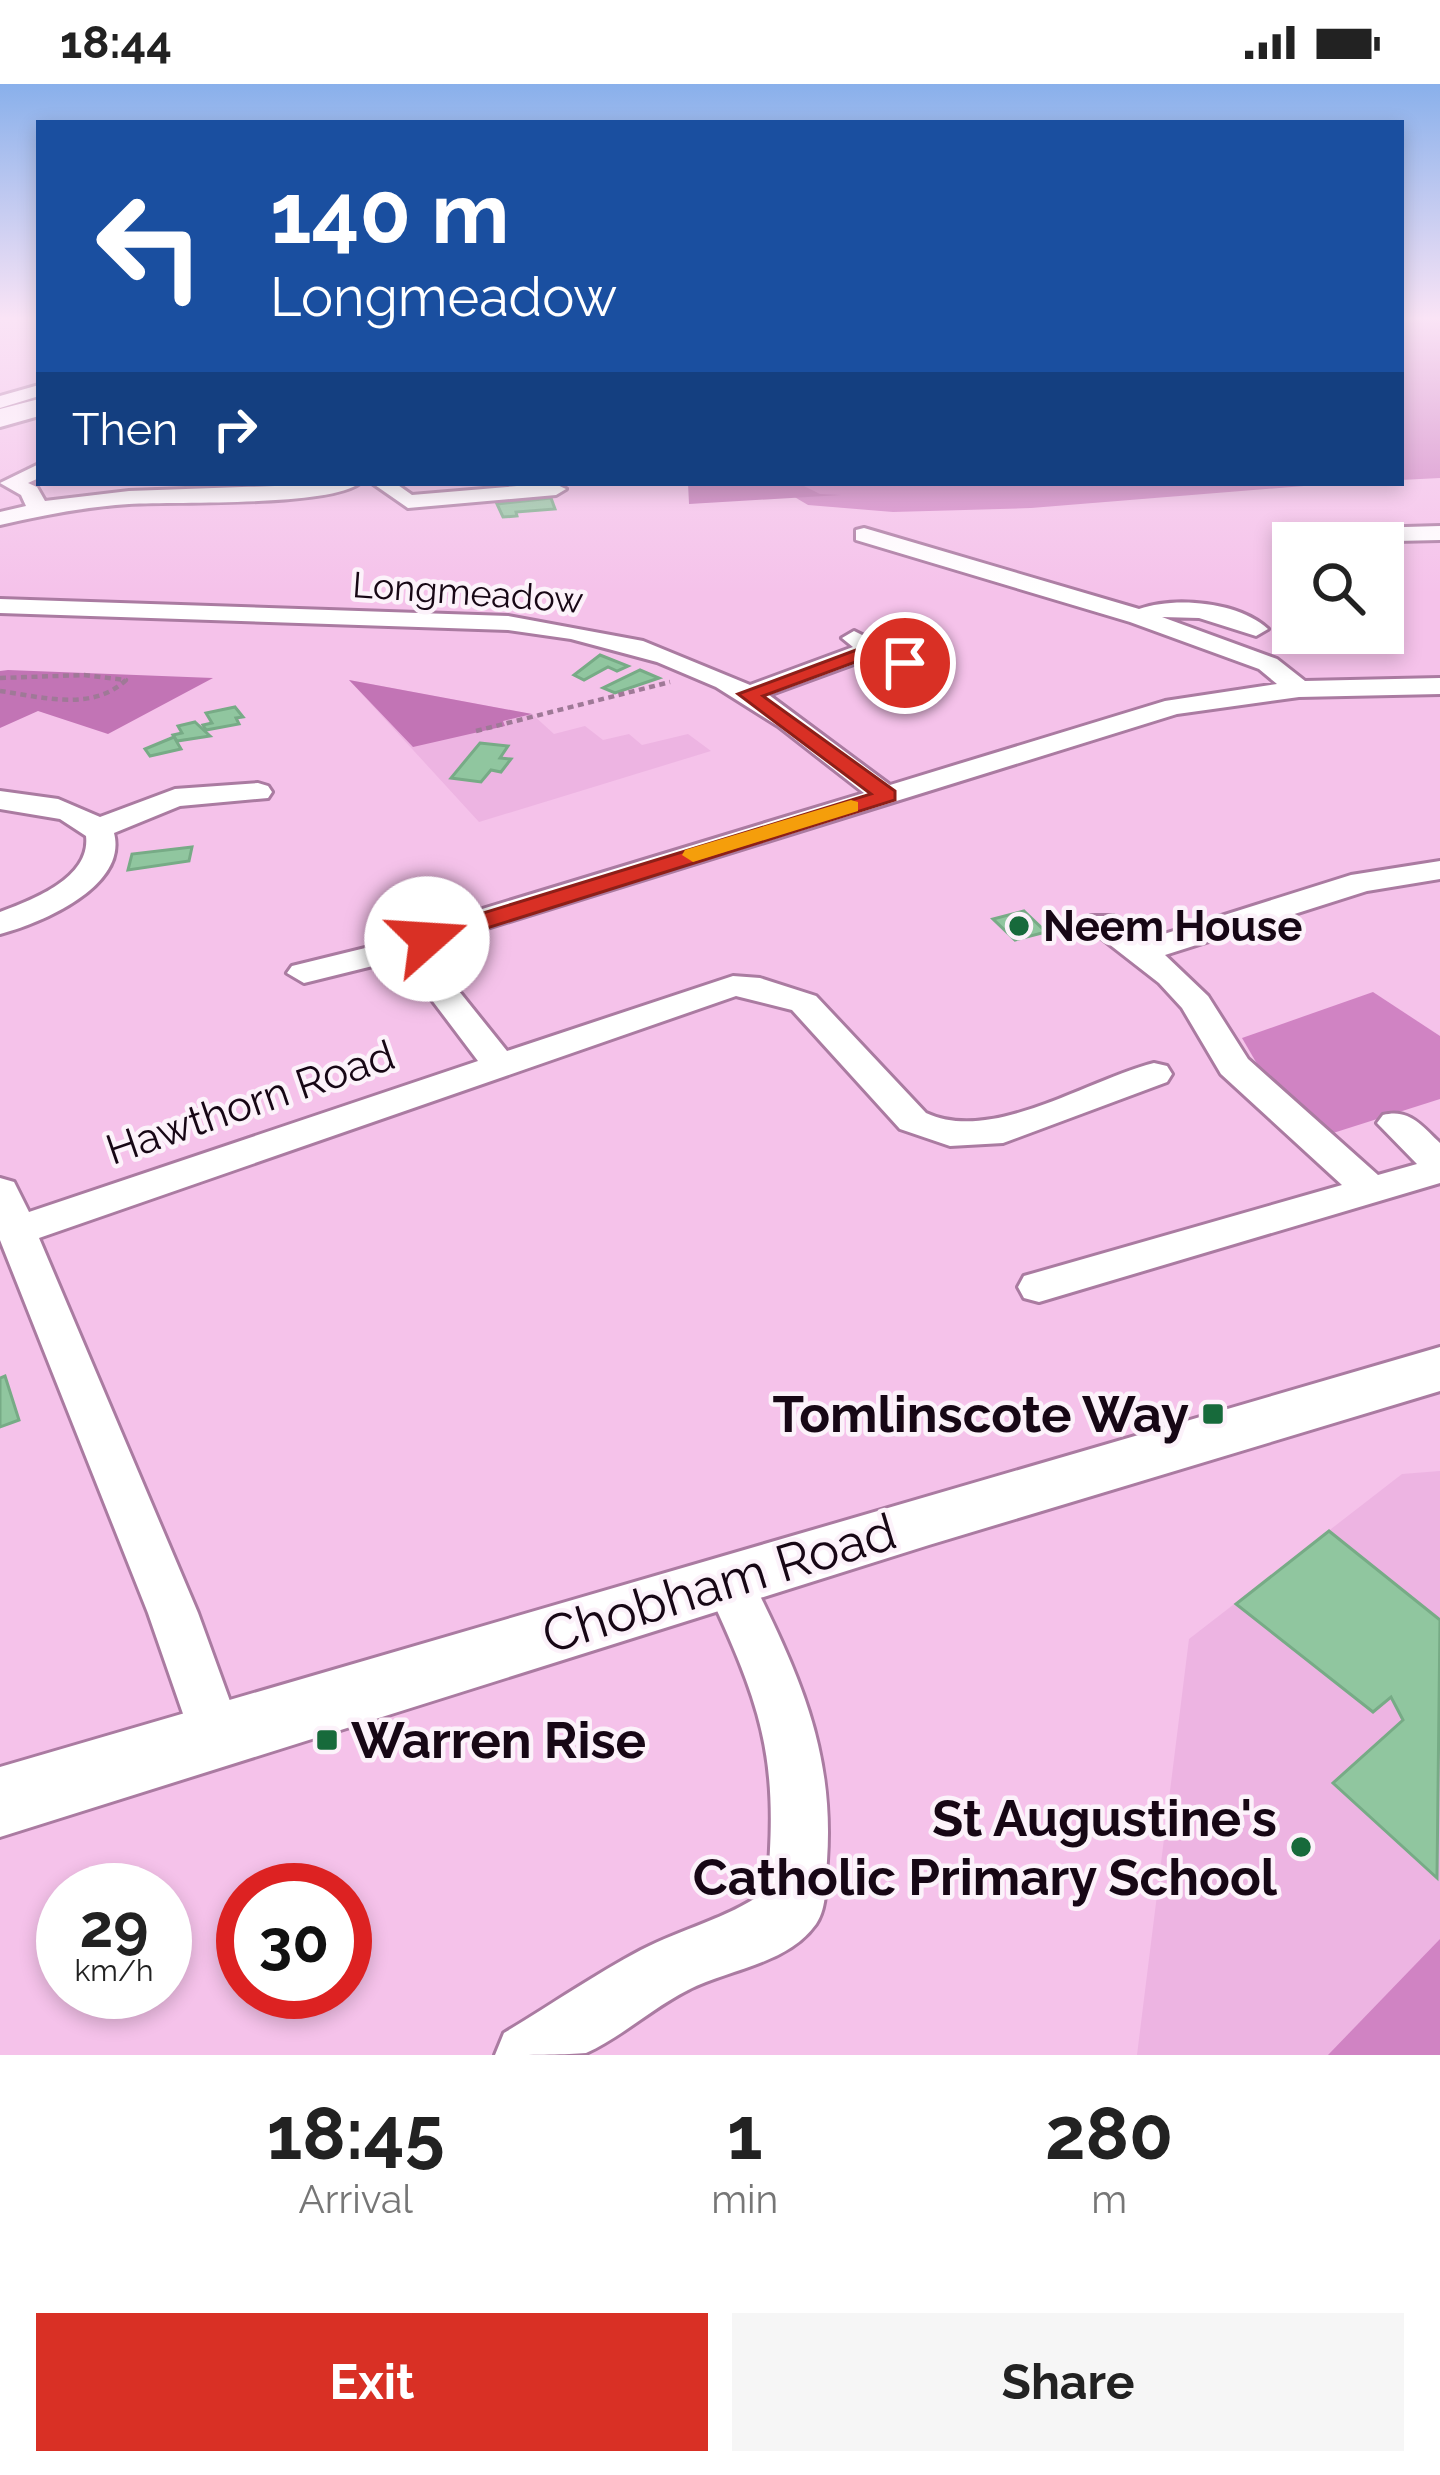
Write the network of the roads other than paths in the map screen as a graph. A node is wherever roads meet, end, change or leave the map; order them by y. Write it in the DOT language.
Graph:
graph roads {
  1 [pos="36,471"];
  2 [pos="335,486"];
  3 [pos="386,486"];
  4 [pos="556,489"];
  5 [pos="38,508"];
  6 [pos="0,519"];
  7 [pos="1440,533"];
  8 [pos="1406,535"];
  9 [pos="864,536"];
  10 [pos="0,606"];
  11 [pos="1139,617"];
  12 [pos="1256,629"];
  13 [pos="845,634"];
  14 [pos="875,649"];
  15 [pos="905,663"];
  16 [pos="1440,686"];
  17 [pos="1299,688"];
  18 [pos="748,694"];
  19 [pos="259,792"];
  20 [pos="887,796"];
  21 [pos="0,800"];
  22 [pos="98,829"];
  23 [pos="1440,870"];
  24 [pos="1102,922"];
  25 [pos="0,924"];
  26 [pos="417,945"];
  27 [pos="1144,951"];
  28 [pos="304,974"];
  29 [pos="499,1064"];
  30 [pos="1154,1074"];
  31 [pos="1396,1123"];
  32 [pos="1440,1168"];
  33 [pos="1371,1190"];
  34 [pos="12,1244"];
  35 [pos="1039,1286"];
  36 [pos="1440,1370"];
  37 [pos="728,1580"];
  38 [pos="216,1737"];
  39 [pos="0,1802"];
  40 [pos="526,2055"];
  1 -- 5 [label="street"];
  2 -- 5 [label="street"];
  3 -- 4 [label="street"];
  5 -- 6 [label="street"];
  7 -- 8 [label="street"];
  9 -- 11 [label="street"];
  10 -- 18 [label="street, Longmeadow"];
  11 -- 12 [label="street"];
  11 -- 17 [label="street"];
  13 -- 14 [label="street"];
  14 -- 15 [label="street"];
  14 -- 18 [label="street"];
  16 -- 17 [label="street"];
  17 -- 20 [label="street"];
  18 -- 20 [label="street, Longmeadow"];
  19 -- 22 [label="street"];
  20 -- 26 [label="street"];
  21 -- 22 [label="street"];
  22 -- 25 [label="street"];
  23 -- 27 [label="street"];
  24 -- 27 [label="street"];
  26 -- 28 [label="street"];
  26 -- 29 [label="street"];
  27 -- 33 [label="street"];
  29 -- 30 [label="street, Hawthorn Road"];
  29 -- 34 [label="street, Hawthorn Road"];
  31 -- 32 [label="street"];
  32 -- 33 [label="street"];
  33 -- 35 [label="street"];
  34 -- 38 [label="street"];
  36 -- 37 [label="main road, Chobham Road"];
  37 -- 38 [label="main road, Chobham Road"];
  37 -- 40 [label="street"];
  38 -- 39 [label="main road, Chobham Road"];
}
